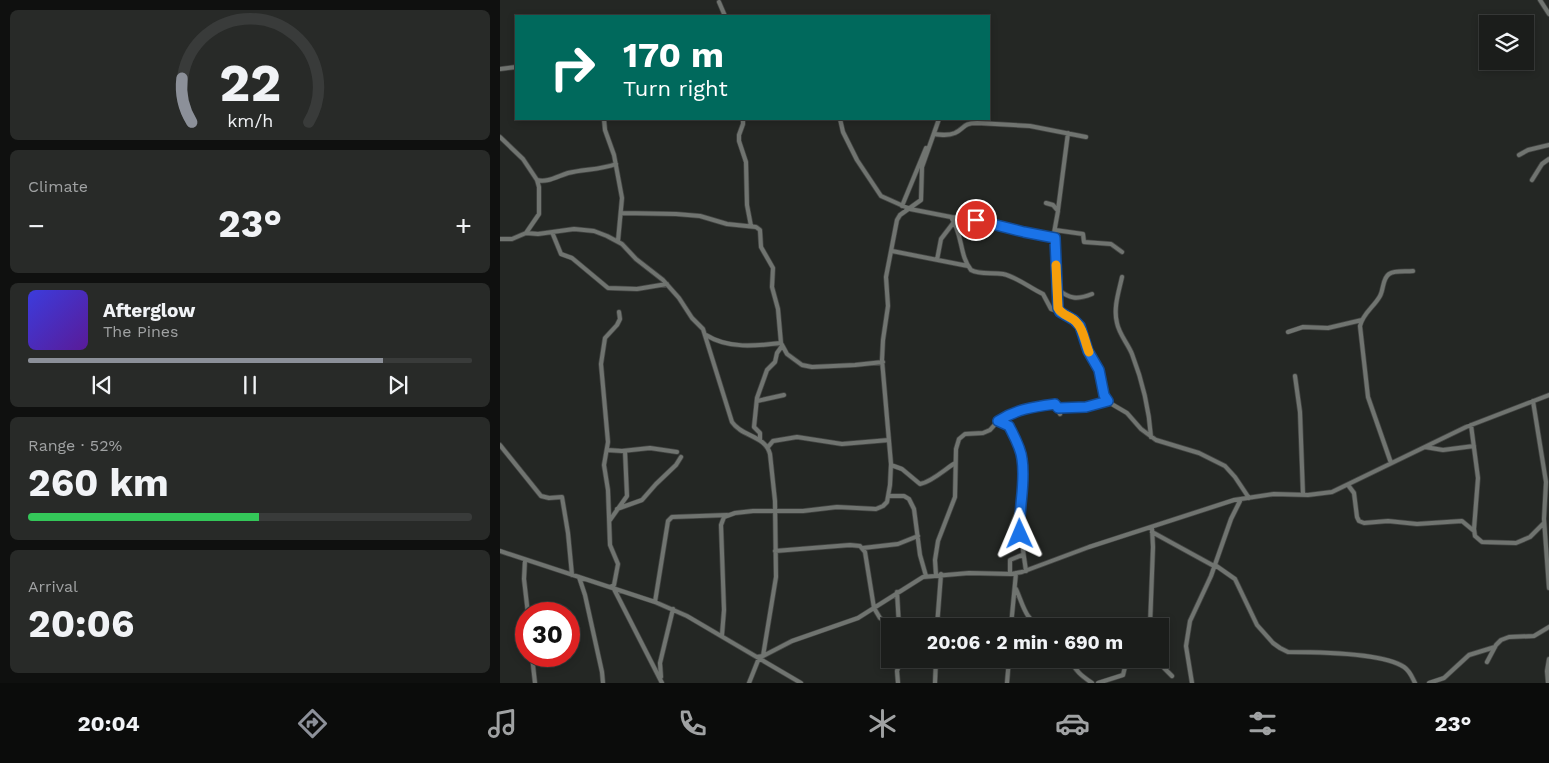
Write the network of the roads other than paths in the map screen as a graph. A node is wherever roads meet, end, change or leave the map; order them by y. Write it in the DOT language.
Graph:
graph roads {
  1 [pos="1540,0"];
  2 [pos="719,2"];
  3 [pos="1549,14"];
  4 [pos="725,15"];
  5 [pos="515,67"];
  6 [pos="500,68"];
  7 [pos="604,120"];
  8 [pos="743,120"];
  9 [pos="841,120"];
  10 [pos="939,120"];
  11 [pos="1068,133"];
  12 [pos="934,134"];
  13 [pos="500,137"];
  14 [pos="1086,137"];
  15 [pos="930,145"];
  16 [pos="1549,145"];
  17 [pos="1519,155"];
  18 [pos="1549,159"];
  19 [pos="616,164"];
  20 [pos="537,180"];
  21 [pos="1532,180"];
  22 [pos="1046,203"];
  23 [pos="902,206"];
  24 [pos="910,209"];
  25 [pos="1058,211"];
  26 [pos="622,213"];
  27 [pos="951,217"];
  28 [pos="954,222"];
  29 [pos="751,226"];
  30 [pos="1055,230"];
  31 [pos="552,232"];
  32 [pos="526,233"];
  33 [pos="1055,238"];
  34 [pos="500,239"];
  35 [pos="618,242"];
  36 [pos="892,251"];
  37 [pos="1122,252"];
  38 [pos="937,260"];
  39 [pos="968,266"];
  40 [pos="1413,271"];
  41 [pos="1122,277"];
  42 [pos="667,284"];
  43 [pos="1057,289"];
  44 [pos="1092,294"];
  45 [pos="619,312"];
  46 [pos="1060,312"];
  47 [pos="1362,320"];
  48 [pos="1288,332"];
  49 [pos="706,335"];
  50 [pos="782,344"];
  51 [pos="883,362"];
  52 [pos="1295,376"];
  53 [pos="784,395"];
  54 [pos="1549,395"];
  55 [pos="756,401"];
  56 [pos="1108,401"];
  57 [pos="1533,401"];
  58 [pos="1058,408"];
  59 [pos="1060,414"];
  60 [pos="998,421"];
  61 [pos="1471,425"];
  62 [pos="1151,436"];
  63 [pos="760,440"];
  64 [pos="889,440"];
  65 [pos="500,445"];
  66 [pos="1474,446"];
  67 [pos="768,447"];
  68 [pos="1426,448"];
  69 [pos="607,450"];
  70 [pos="625,451"];
  71 [pos="677,452"];
  72 [pos="681,457"];
  73 [pos="956,463"];
  74 [pos="1391,463"];
  75 [pos="890,465"];
  76 [pos="1348,485"];
  77 [pos="1302,495"];
  78 [pos="889,496"];
  79 [pos="1249,498"];
  80 [pos="1241,499"];
  81 [pos="617,509"];
  82 [pos="775,510"];
  83 [pos="728,515"];
  84 [pos="609,520"];
  85 [pos="1544,523"];
  86 [pos="1152,530"];
  87 [pos="1474,531"];
  88 [pos="918,536"];
  89 [pos="863,548"];
  90 [pos="500,551"];
  91 [pos="776,551"];
  92 [pos="1022,555"];
  93 [pos="525,560"];
  94 [pos="1215,566"];
  95 [pos="1026,571"];
  96 [pos="1016,573"];
  97 [pos="941,574"];
  98 [pos="1010,574"];
  99 [pos="572,575"];
  100 [pos="936,575"];
  101 [pos="926,576"];
  102 [pos="578,577"];
  103 [pos="1015,587"];
  104 [pos="612,588"];
  105 [pos="1549,588"];
  106 [pos="897,592"];
  107 [pos="527,602"];
  108 [pos="655,602"];
  109 [pos="874,608"];
  110 [pos="673,609"];
  111 [pos="899,618"];
  112 [pos="938,618"];
  113 [pos="1012,618"];
  114 [pos="1028,618"];
  115 [pos="1150,618"];
  116 [pos="881,619"];
  117 [pos="1549,627"];
  118 [pos="722,635"];
  119 [pos="1495,646"];
  120 [pos="760,657"];
  121 [pos="1549,659"];
  122 [pos="1487,662"];
  123 [pos="533,667"];
  124 [pos="897,668"];
  125 [pos="936,668"];
  126 [pos="1008,668"];
  127 [pos="1074,668"];
  128 [pos="1125,668"];
  129 [pos="1164,668"];
  130 [pos="1172,676"];
  131 [pos="662,682"];
  132 [pos="535,683"];
  133 [pos="603,683"];
  134 [pos="749,683"];
  135 [pos="801,683"];
  136 [pos="898,683"];
  137 [pos="936,683"];
  138 [pos="1007,683"];
  139 [pos="1092,683"];
  140 [pos="1098,683"];
  141 [pos="1192,683"];
  142 [pos="1415,683"];
  143 [pos="1429,683"];
  144 [pos="1548,683"];
  1 -- 3 [label="street"];
  2 -- 4 [label="street"];
  5 -- 6 [label="street"];
  7 -- 19 [label="street"];
  8 -- 29 [label="street"];
  9 -- 23 [label="street"];
  10 -- 12 [label="street"];
  11 -- 12 [label="street"];
  11 -- 14 [label="street"];
  11 -- 25 [label="street"];
  12 -- 15 [label="street"];
  13 -- 20 [label="street"];
  15 -- 23 [label="street"];
  15 -- 24 [label="street"];
  16 -- 17 [label="street"];
  18 -- 21 [label="street"];
  19 -- 20 [label="street"];
  19 -- 26 [label="street"];
  20 -- 32 [label="street"];
  22 -- 25 [label="street"];
  23 -- 24 [label="street"];
  24 -- 27 [label="street"];
  24 -- 36 [label="street"];
  25 -- 30 [label="street"];
  26 -- 29 [label="street"];
  26 -- 35 [label="street"];
  27 -- 28 [label="street"];
  27 -- 33 [label="street"];
  28 -- 38 [label="street"];
  28 -- 39 [label="street"];
  29 -- 50 [label="street"];
  30 -- 33 [label="street"];
  30 -- 37 [label="street"];
  31 -- 32 [label="street"];
  31 -- 35 [label="street"];
  31 -- 42 [label="street"];
  32 -- 34 [label="street"];
  33 -- 43 [label="street"];
  35 -- 42 [label="street"];
  36 -- 38 [label="street"];
  36 -- 51 [label="street"];
  38 -- 39 [label="street"];
  39 -- 46 [label="street"];
  40 -- 47 [label="street"];
  41 -- 62 [label="street"];
  42 -- 49 [label="street"];
  43 -- 44 [label="street"];
  43 -- 46 [label="street"];
  45 -- 69 [label="street"];
  46 -- 56 [label="street"];
  47 -- 48 [label="street"];
  47 -- 74 [label="street"];
  49 -- 50 [label="street"];
  49 -- 63 [label="street"];
  50 -- 51 [label="street"];
  50 -- 55 [label="street"];
  51 -- 64 [label="street"];
  52 -- 77 [label="street"];
  53 -- 55 [label="street"];
  54 -- 57 [label="street"];
  55 -- 63 [label="street"];
  56 -- 58 [label="street"];
  56 -- 62 [label="street"];
  57 -- 61 [label="street"];
  57 -- 85 [label="street"];
  58 -- 59 [label="street"];
  58 -- 60 [label="street"];
  60 -- 73 [label="street"];
  60 -- 92 [label="street"];
  61 -- 66 [label="street"];
  61 -- 68 [label="street"];
  62 -- 79 [label="street"];
  63 -- 67 [label="street"];
  64 -- 67 [label="street"];
  64 -- 75 [label="street"];
  65 -- 99 [label="street"];
  66 -- 68 [label="street"];
  66 -- 87 [label="street"];
  67 -- 82 [label="street"];
  68 -- 74 [label="street"];
  69 -- 70 [label="street"];
  69 -- 84 [label="street"];
  70 -- 71 [label="street"];
  70 -- 81 [label="street"];
  72 -- 81 [label="street"];
  73 -- 75 [label="street"];
  73 -- 100 [label="street"];
  74 -- 76 [label="street"];
  75 -- 78 [label="street"];
  76 -- 77 [label="street"];
  76 -- 87 [label="street"];
  77 -- 79 [label="street"];
  78 -- 82 [label="street"];
  78 -- 88 [label="street"];
  79 -- 80 [label="street"];
  80 -- 86 [label="street"];
  80 -- 94 [label="street"];
  81 -- 84 [label="street"];
  82 -- 83 [label="street"];
  82 -- 91 [label="street"];
  83 -- 108 [label="street"];
  83 -- 118 [label="street"];
  84 -- 104 [label="street"];
  85 -- 87 [label="street"];
  85 -- 105 [label="street"];
  86 -- 94 [label="street"];
  86 -- 95 [label="street"];
  86 -- 115 [label="street"];
  88 -- 89 [label="street"];
  88 -- 101 [label="street"];
  89 -- 91 [label="street"];
  89 -- 109 [label="street"];
  90 -- 93 [label="street"];
  91 -- 120 [label="street"];
  92 -- 95 [label="street"];
  92 -- 98 [label="street"];
  93 -- 99 [label="street"];
  93 -- 107 [label="street"];
  94 -- 141 [label="street"];
  94 -- 142 [label="street"];
  95 -- 96 [label="street"];
  96 -- 98 [label="street"];
  96 -- 103 [label="street"];
  97 -- 98 [label="street"];
  97 -- 100 [label="street"];
  97 -- 112 [label="street"];
  99 -- 102 [label="street"];
  100 -- 101 [label="street"];
  101 -- 106 [label="street"];
  102 -- 104 [label="street"];
  102 -- 133 [label="street"];
  103 -- 113 [label="street"];
  103 -- 114 [label="street"];
  104 -- 108 [label="street"];
  104 -- 131 [label="street"];
  106 -- 109 [label="street"];
  106 -- 111 [label="street"];
  108 -- 110 [label="street"];
  109 -- 116 [label="street"];
  109 -- 120 [label="street"];
  110 -- 118 [label="street"];
  110 -- 131 [label="street"];
  117 -- 119 [label="street"];
  118 -- 120 [label="street"];
  119 -- 122 [label="street"];
  119 -- 143 [label="street"];
  120 -- 134 [label="street"];
  120 -- 135 [label="street"];
  121 -- 144 [label="street"];
  123 -- 132 [label="street"];
  124 -- 136 [label="street"];
  125 -- 137 [label="street"];
  126 -- 138 [label="street"];
  127 -- 139 [label="street"];
  128 -- 140 [label="street"];
  129 -- 130 [label="street"];
}
